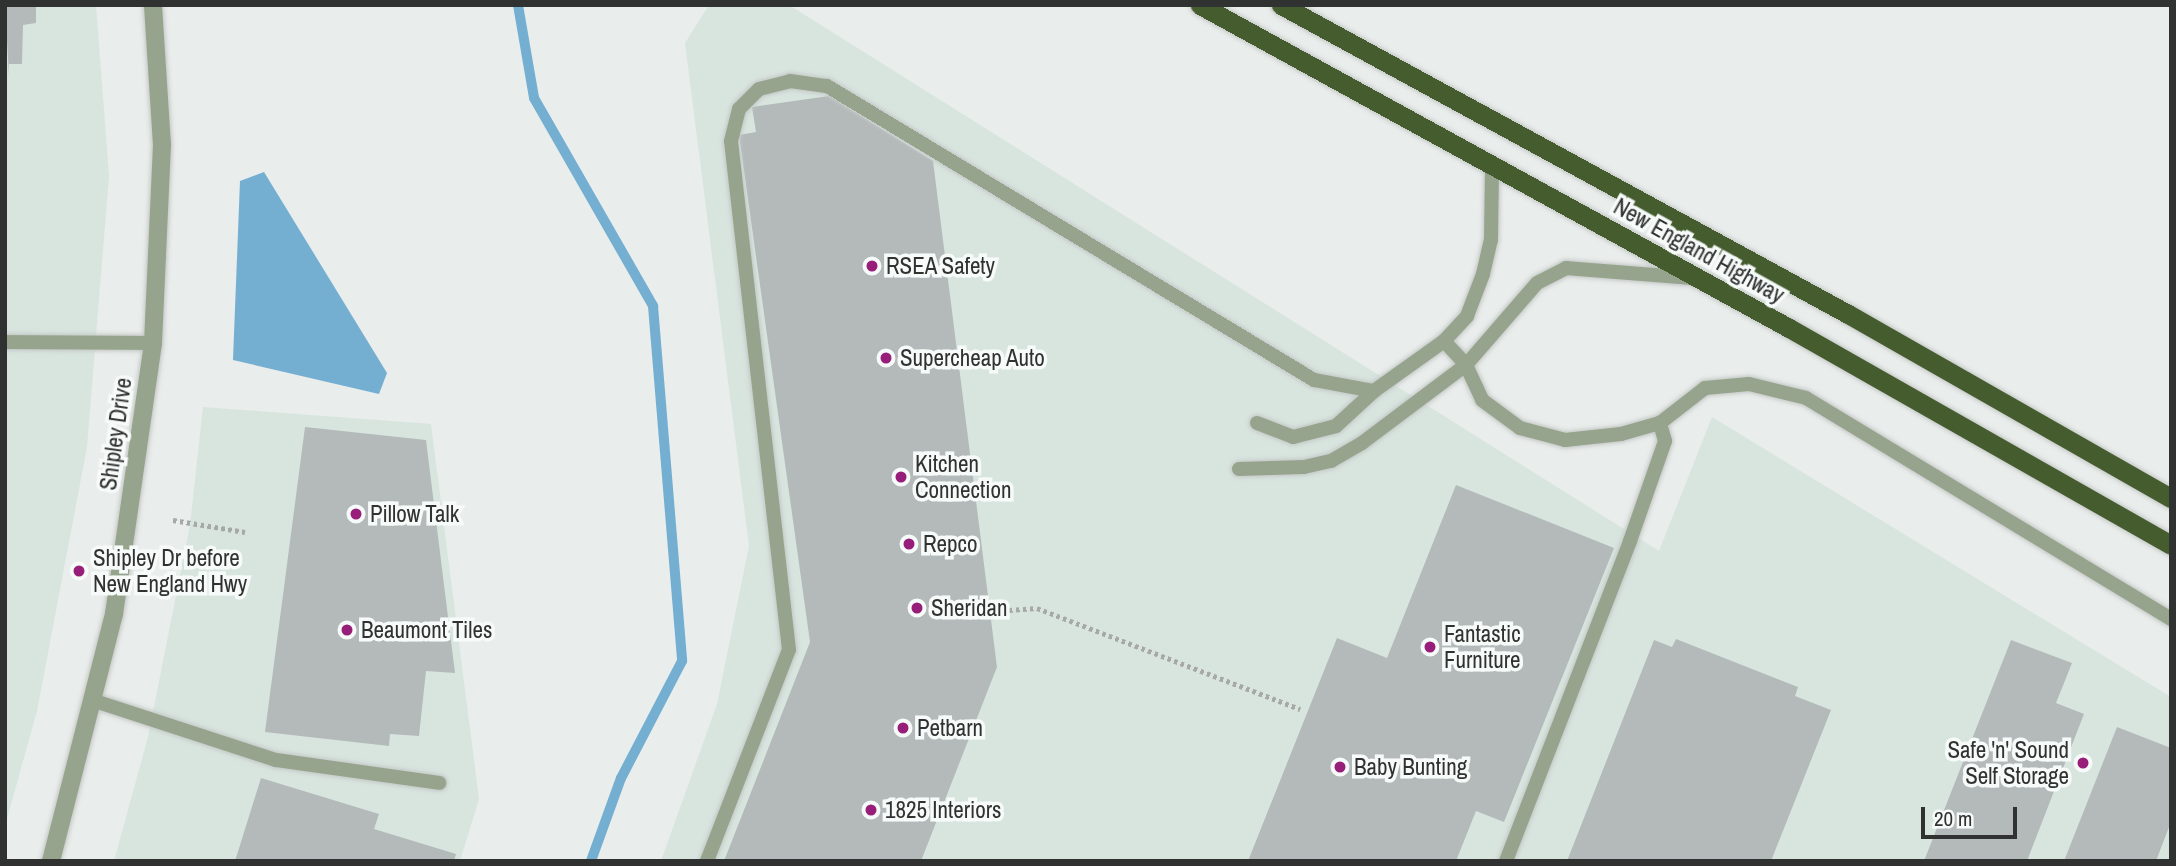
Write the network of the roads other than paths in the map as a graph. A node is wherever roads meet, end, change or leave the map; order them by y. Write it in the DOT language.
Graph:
graph roads {
  1 [pos="153,5"];
  2 [pos="1200,5"];
  3 [pos="1281,5"];
  4 [pos="1492,164"];
  5 [pos="1698,278"];
  6 [pos="1444,341"];
  7 [pos="5,342"];
  8 [pos="153,342"];
  9 [pos="1466,365"];
  10 [pos="1374,391"];
  11 [pos="1258,423"];
  12 [pos="1660,423"];
  13 [pos="1239,469"];
  14 [pos="2171,498"];
  15 [pos="2171,545"];
  16 [pos="2171,619"];
  17 [pos="95,701"];
  18 [pos="439,783"];
  19 [pos="51,861"];
  20 [pos="707,861"];
  21 [pos="1506,861"];
  1 -- 8 [label="street, Shipley Drive"];
  2 -- 4 [label="highway, New England Highway"];
  3 -- 14 [label="highway, New England Highway"];
  4 -- 5 [label="highway, New England Highway"];
  4 -- 6 [label="lane"];
  5 -- 9 [label="lane"];
  5 -- 15 [label="highway, New England Highway"];
  6 -- 9 [label="lane"];
  6 -- 10 [label="lane"];
  7 -- 8 [label="lane"];
  8 -- 17 [label="street, Shipley Drive"];
  9 -- 12 [label="lane"];
  9 -- 13 [label="lane"];
  10 -- 11 [label="lane"];
  10 -- 20 [label="lane"];
  12 -- 16 [label="lane"];
  12 -- 21 [label="lane"];
  17 -- 18 [label="lane"];
  17 -- 19 [label="street, Shipley Drive"];
}
